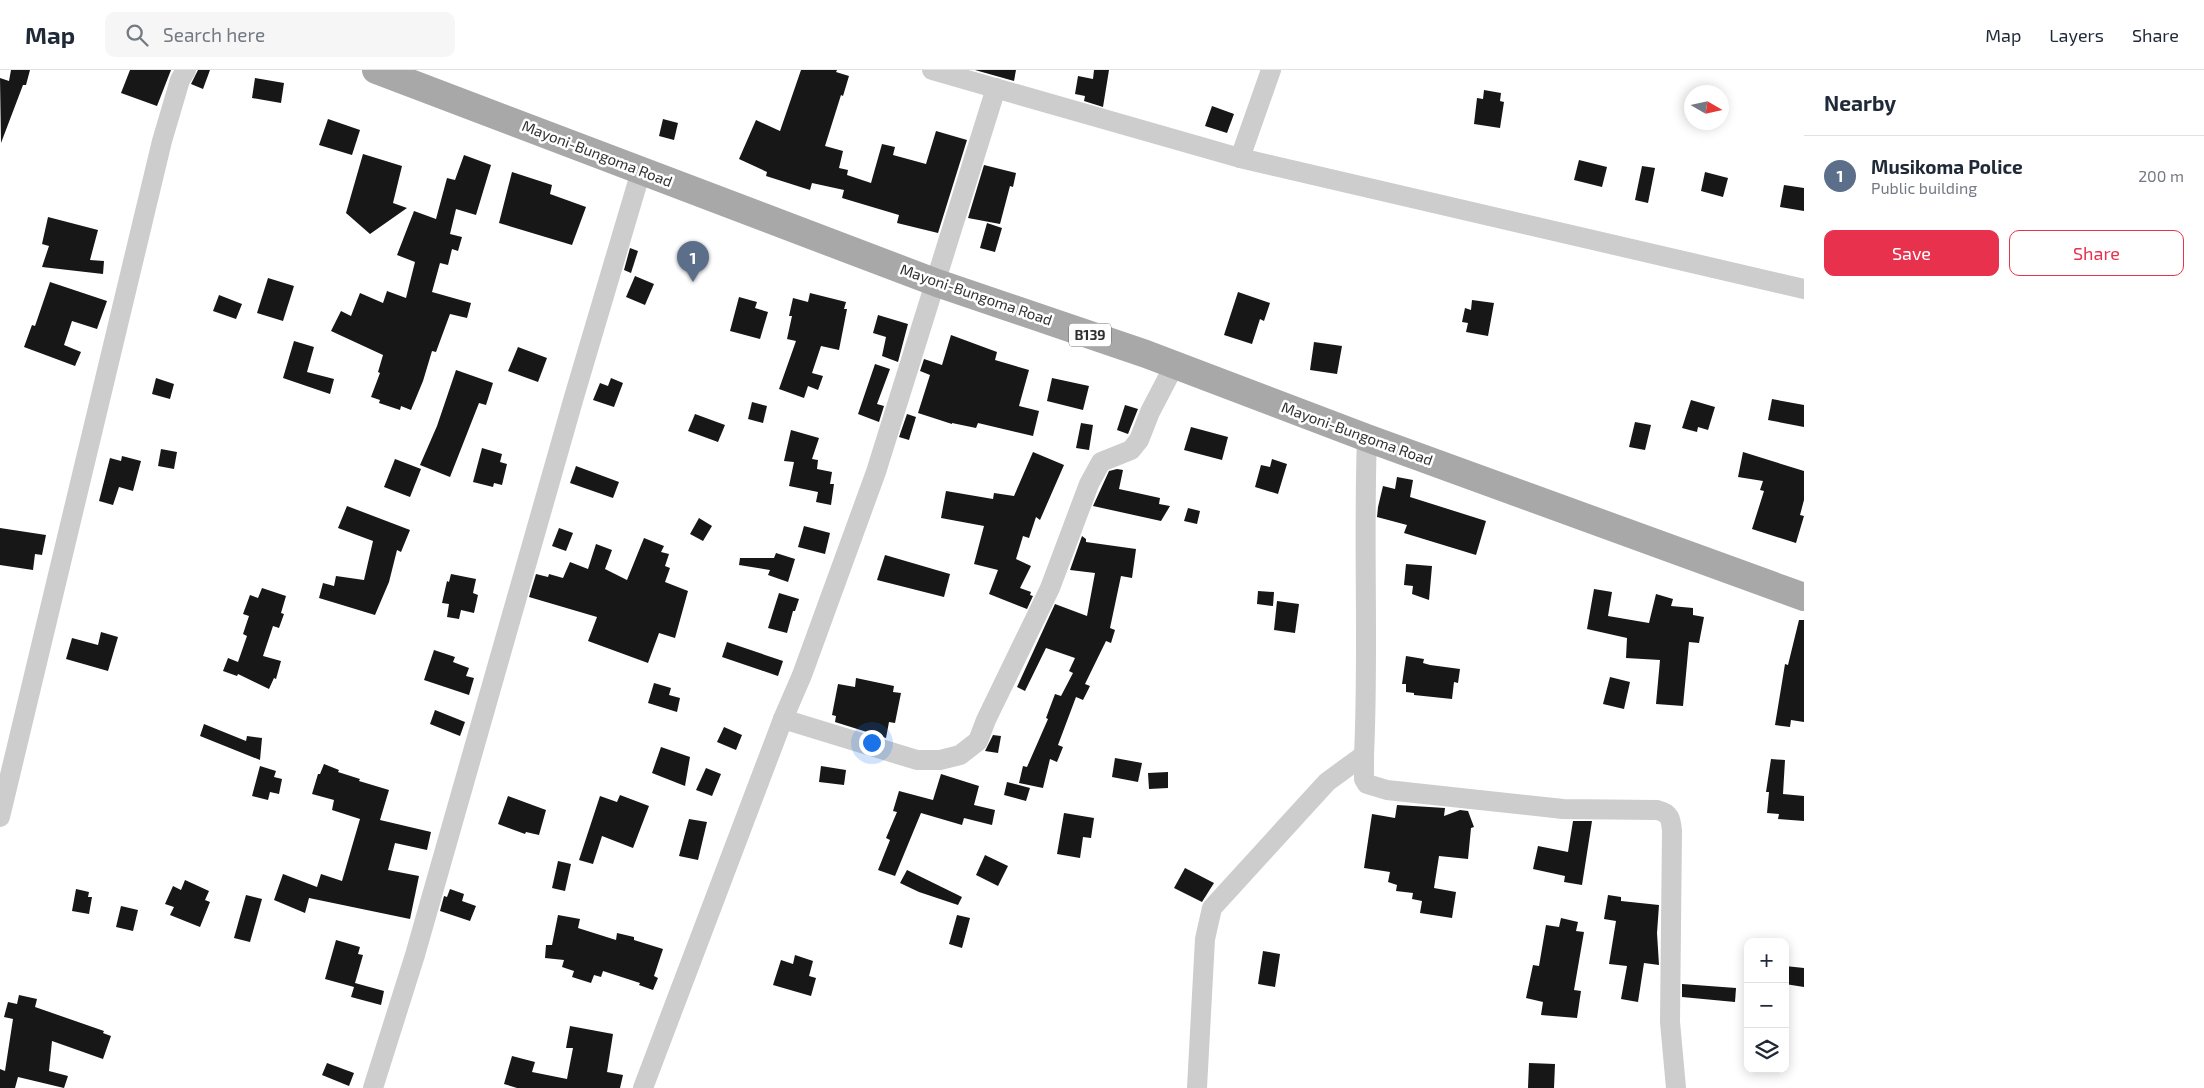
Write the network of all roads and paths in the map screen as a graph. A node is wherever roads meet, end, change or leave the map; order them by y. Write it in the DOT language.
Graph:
graph roads {
  1 [pos="186,70"];
  2 [pos="376,70"];
  3 [pos="932,70"];
  4 [pos="1271,70"];
  5 [pos="996,88"];
  6 [pos="1240,158"];
  7 [pos="641,171"];
  8 [pos="937,283"];
  9 [pos="1804,289"];
  10 [pos="1174,366"];
  11 [pos="1366,438"];
  12 [pos="1804,597"];
  13 [pos="783,719"];
  14 [pos="1364,755"];
  15 [pos="0,818"];
  16 [pos="373,1088"];
  17 [pos="643,1088"];
  18 [pos="1197,1088"];
  19 [pos="1676,1088"];
  1 -- 15 [label="street"];
  2 -- 7 [label="main road, Mayoni-Bungoma Road / B139"];
  3 -- 5 [label="street"];
  4 -- 6 [label="street"];
  5 -- 6 [label="street"];
  5 -- 8 [label="street"];
  6 -- 9 [label="street"];
  7 -- 8 [label="main road, Mayoni-Bungoma Road / B139"];
  7 -- 16 [label="street"];
  8 -- 10 [label="main road, Mayoni-Bungoma Road / B139"];
  8 -- 13 [label="street"];
  10 -- 11 [label="main road, Mayoni-Bungoma Road / B139"];
  10 -- 13 [label="street"];
  11 -- 12 [label="main road, Mayoni-Bungoma Road / B139"];
  11 -- 14 [label="street"];
  13 -- 17 [label="street"];
  14 -- 18 [label="street"];
  14 -- 19 [label="street"];
}
